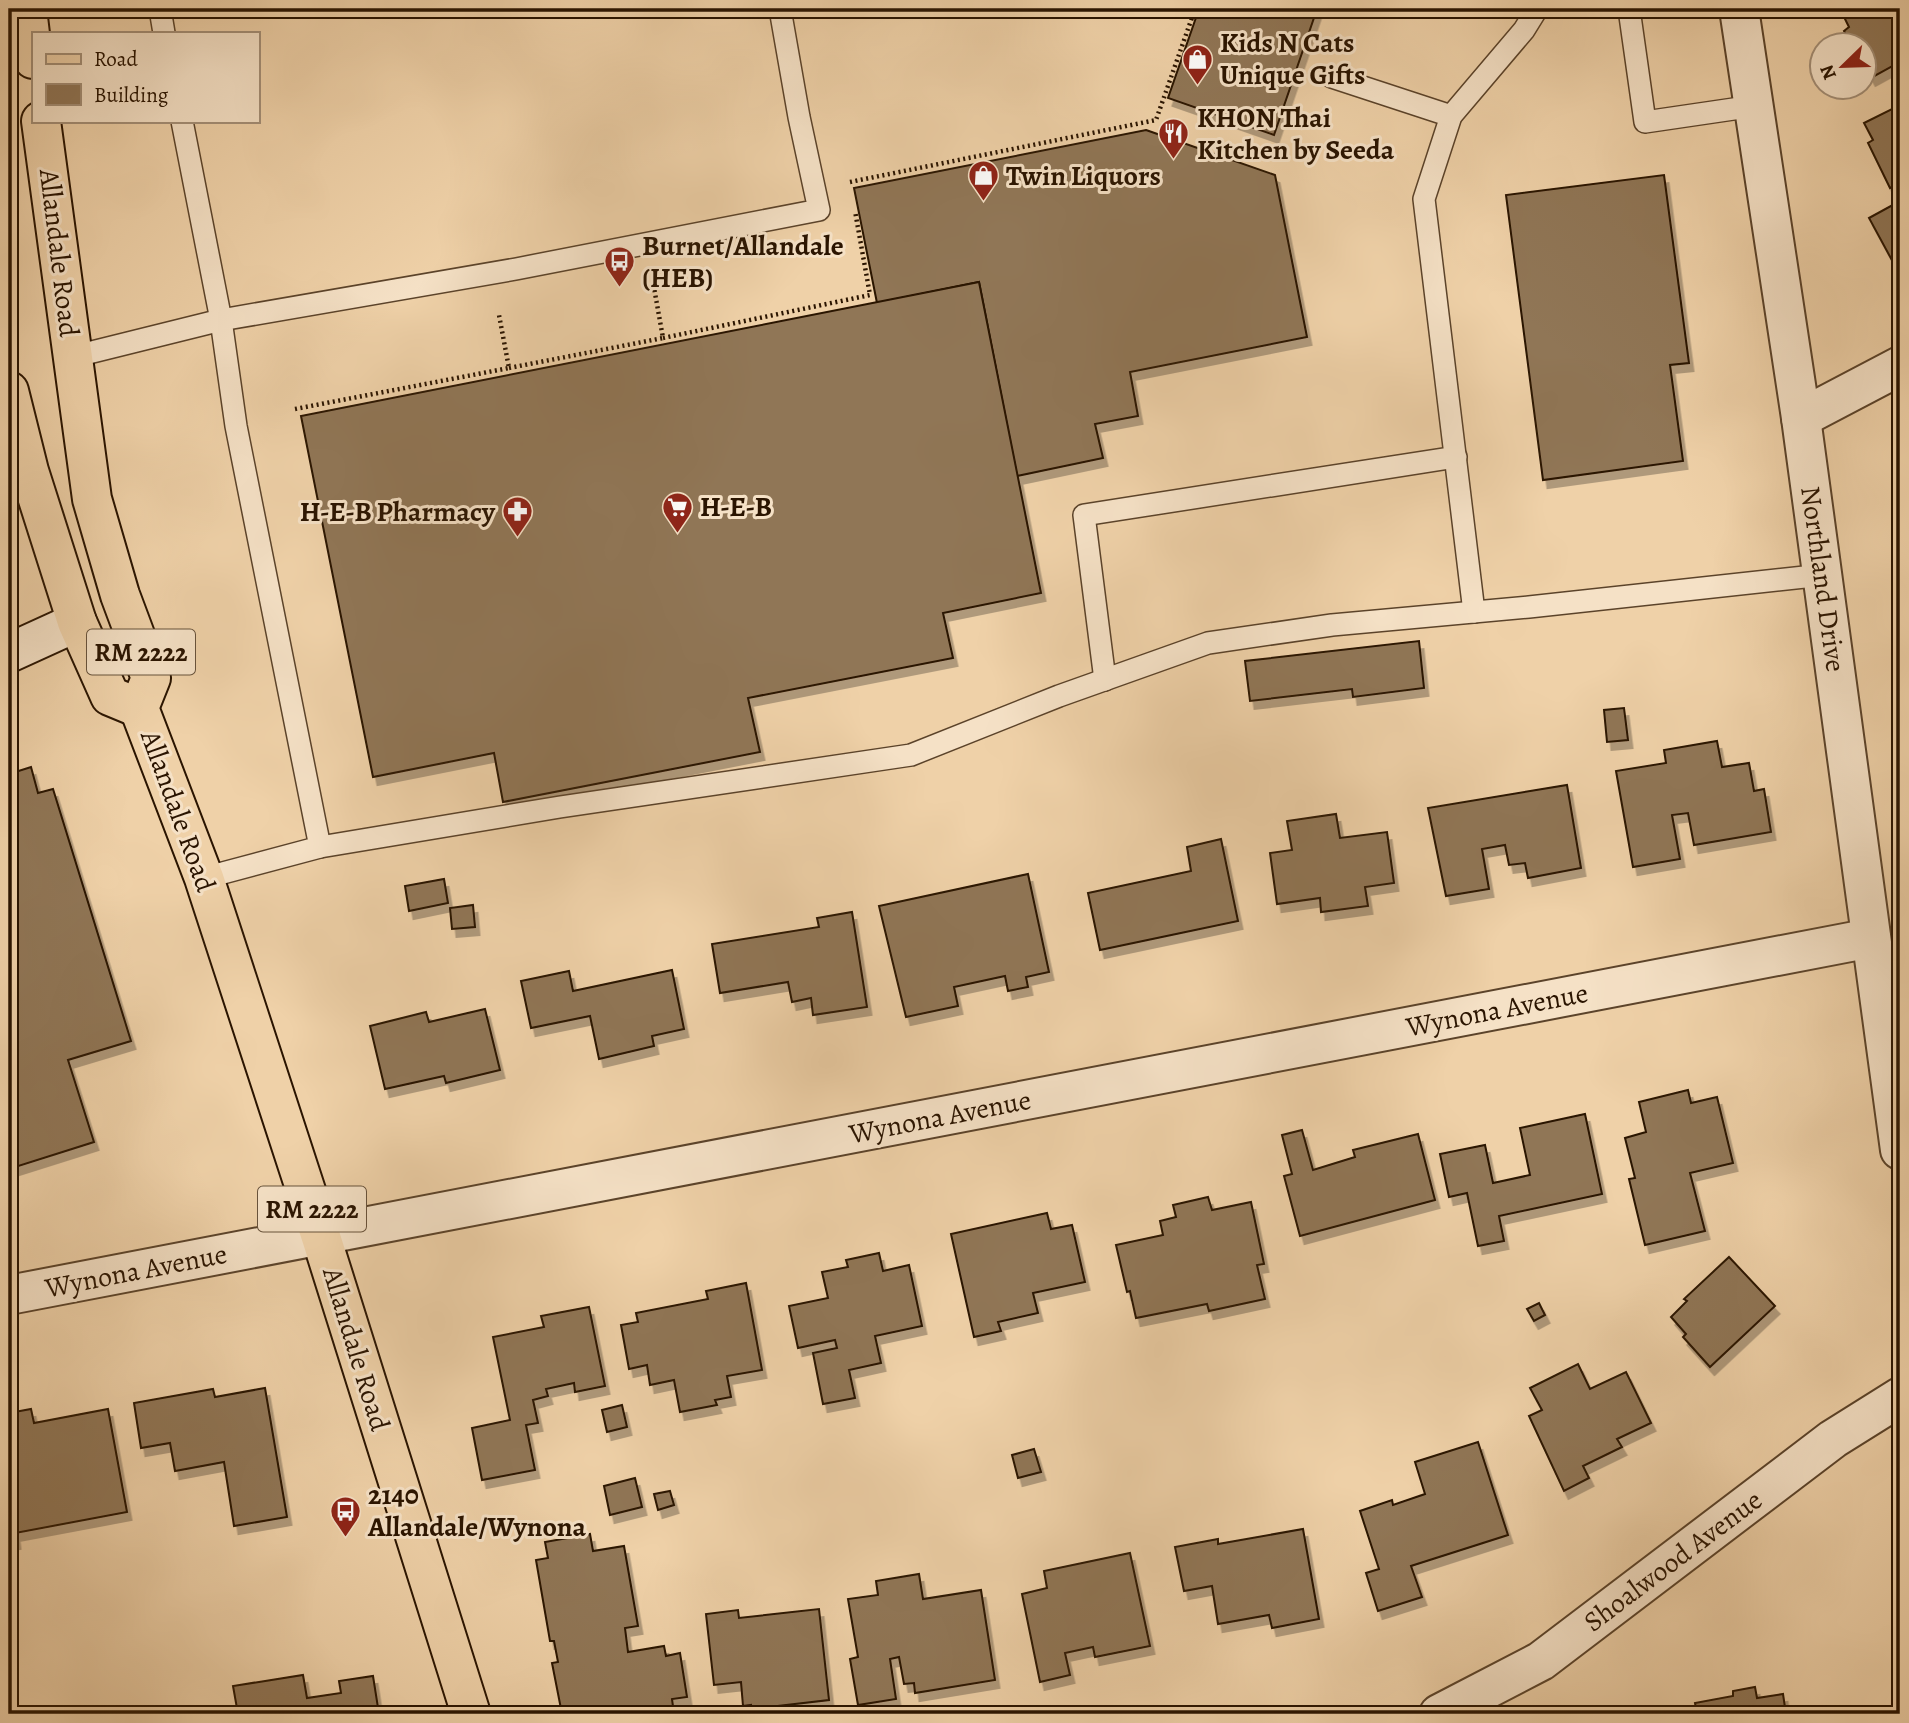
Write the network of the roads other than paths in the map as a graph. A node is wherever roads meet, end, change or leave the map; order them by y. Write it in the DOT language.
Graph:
graph roads {
  1 [pos="27,9"];
  2 [pos="160,9"];
  3 [pos="779,9"];
  4 [pos="1537,9"];
  5 [pos="1629,9"];
  6 [pos="1739,9"];
  7 [pos="164,32"];
  8 [pos="32,51"];
  9 [pos="1332,77"];
  10 [pos="1754,106"];
  11 [pos="1451,116"];
  12 [pos="41,122"];
  13 [pos="181,122"];
  14 [pos="220,320"];
  15 [pos="72,357"];
  16 [pos="1900,366"];
  17 [pos="9,391"];
  18 [pos="1801,418"];
  19 [pos="1456,457"];
  20 [pos="1823,575"];
  21 [pos="1474,612"];
  22 [pos="77,622"];
  23 [pos="9,653"];
  24 [pos="1105,680"];
  25 [pos="139,708"];
  26 [pos="320,847"];
  27 [pos="204,878"];
  28 [pos="1871,937"];
  29 [pos="1900,1150"];
  30 [pos="321,1237"];
  31 [pos="9,1295"];
  32 [pos="1900,1397"];
  33 [pos="471,1714"];
  34 [pos="1439,1714"];
  1 -- 8 [label="main road"];
  2 -- 7 [label="lane"];
  3 -- 14 [label="lane"];
  4 -- 11 [label="lane"];
  5 -- 10 [label="lane"];
  6 -- 10 [label="street, Northland Drive"];
  9 -- 11 [label="lane"];
  10 -- 18 [label="street, Northland Drive"];
  11 -- 19 [label="lane"];
  12 -- 15 [label="main road, Allandale Road / RM 2222"];
  13 -- 14 [label="lane"];
  14 -- 15 [label="lane"];
  14 -- 26 [label="lane"];
  15 -- 25 [label="main road, Allandale Road / RM 2222"];
  16 -- 18 [label="street"];
  17 -- 22 [label="main road, Allandale Road / RM 2222"];
  18 -- 20 [label="street, Northland Drive"];
  19 -- 21 [label="lane"];
  19 -- 24 [label="lane"];
  20 -- 21 [label="lane"];
  20 -- 28 [label="street, Northland Drive"];
  21 -- 24 [label="lane"];
  22 -- 23 [label="street"];
  22 -- 25 [label="main road, Allandale Road / RM 2222"];
  24 -- 26 [label="lane"];
  25 -- 27 [label="main road, Allandale Road / RM 2222"];
  26 -- 27 [label="lane"];
  27 -- 30 [label="main road, Allandale Road / RM 2222"];
  28 -- 29 [label="street, Northland Drive"];
  28 -- 30 [label="street, Wynona Avenue"];
  30 -- 31 [label="street, Wynona Avenue"];
  30 -- 33 [label="main road, Allandale Road / RM 2222"];
  32 -- 34 [label="street, Shoalwood Avenue"];
}
